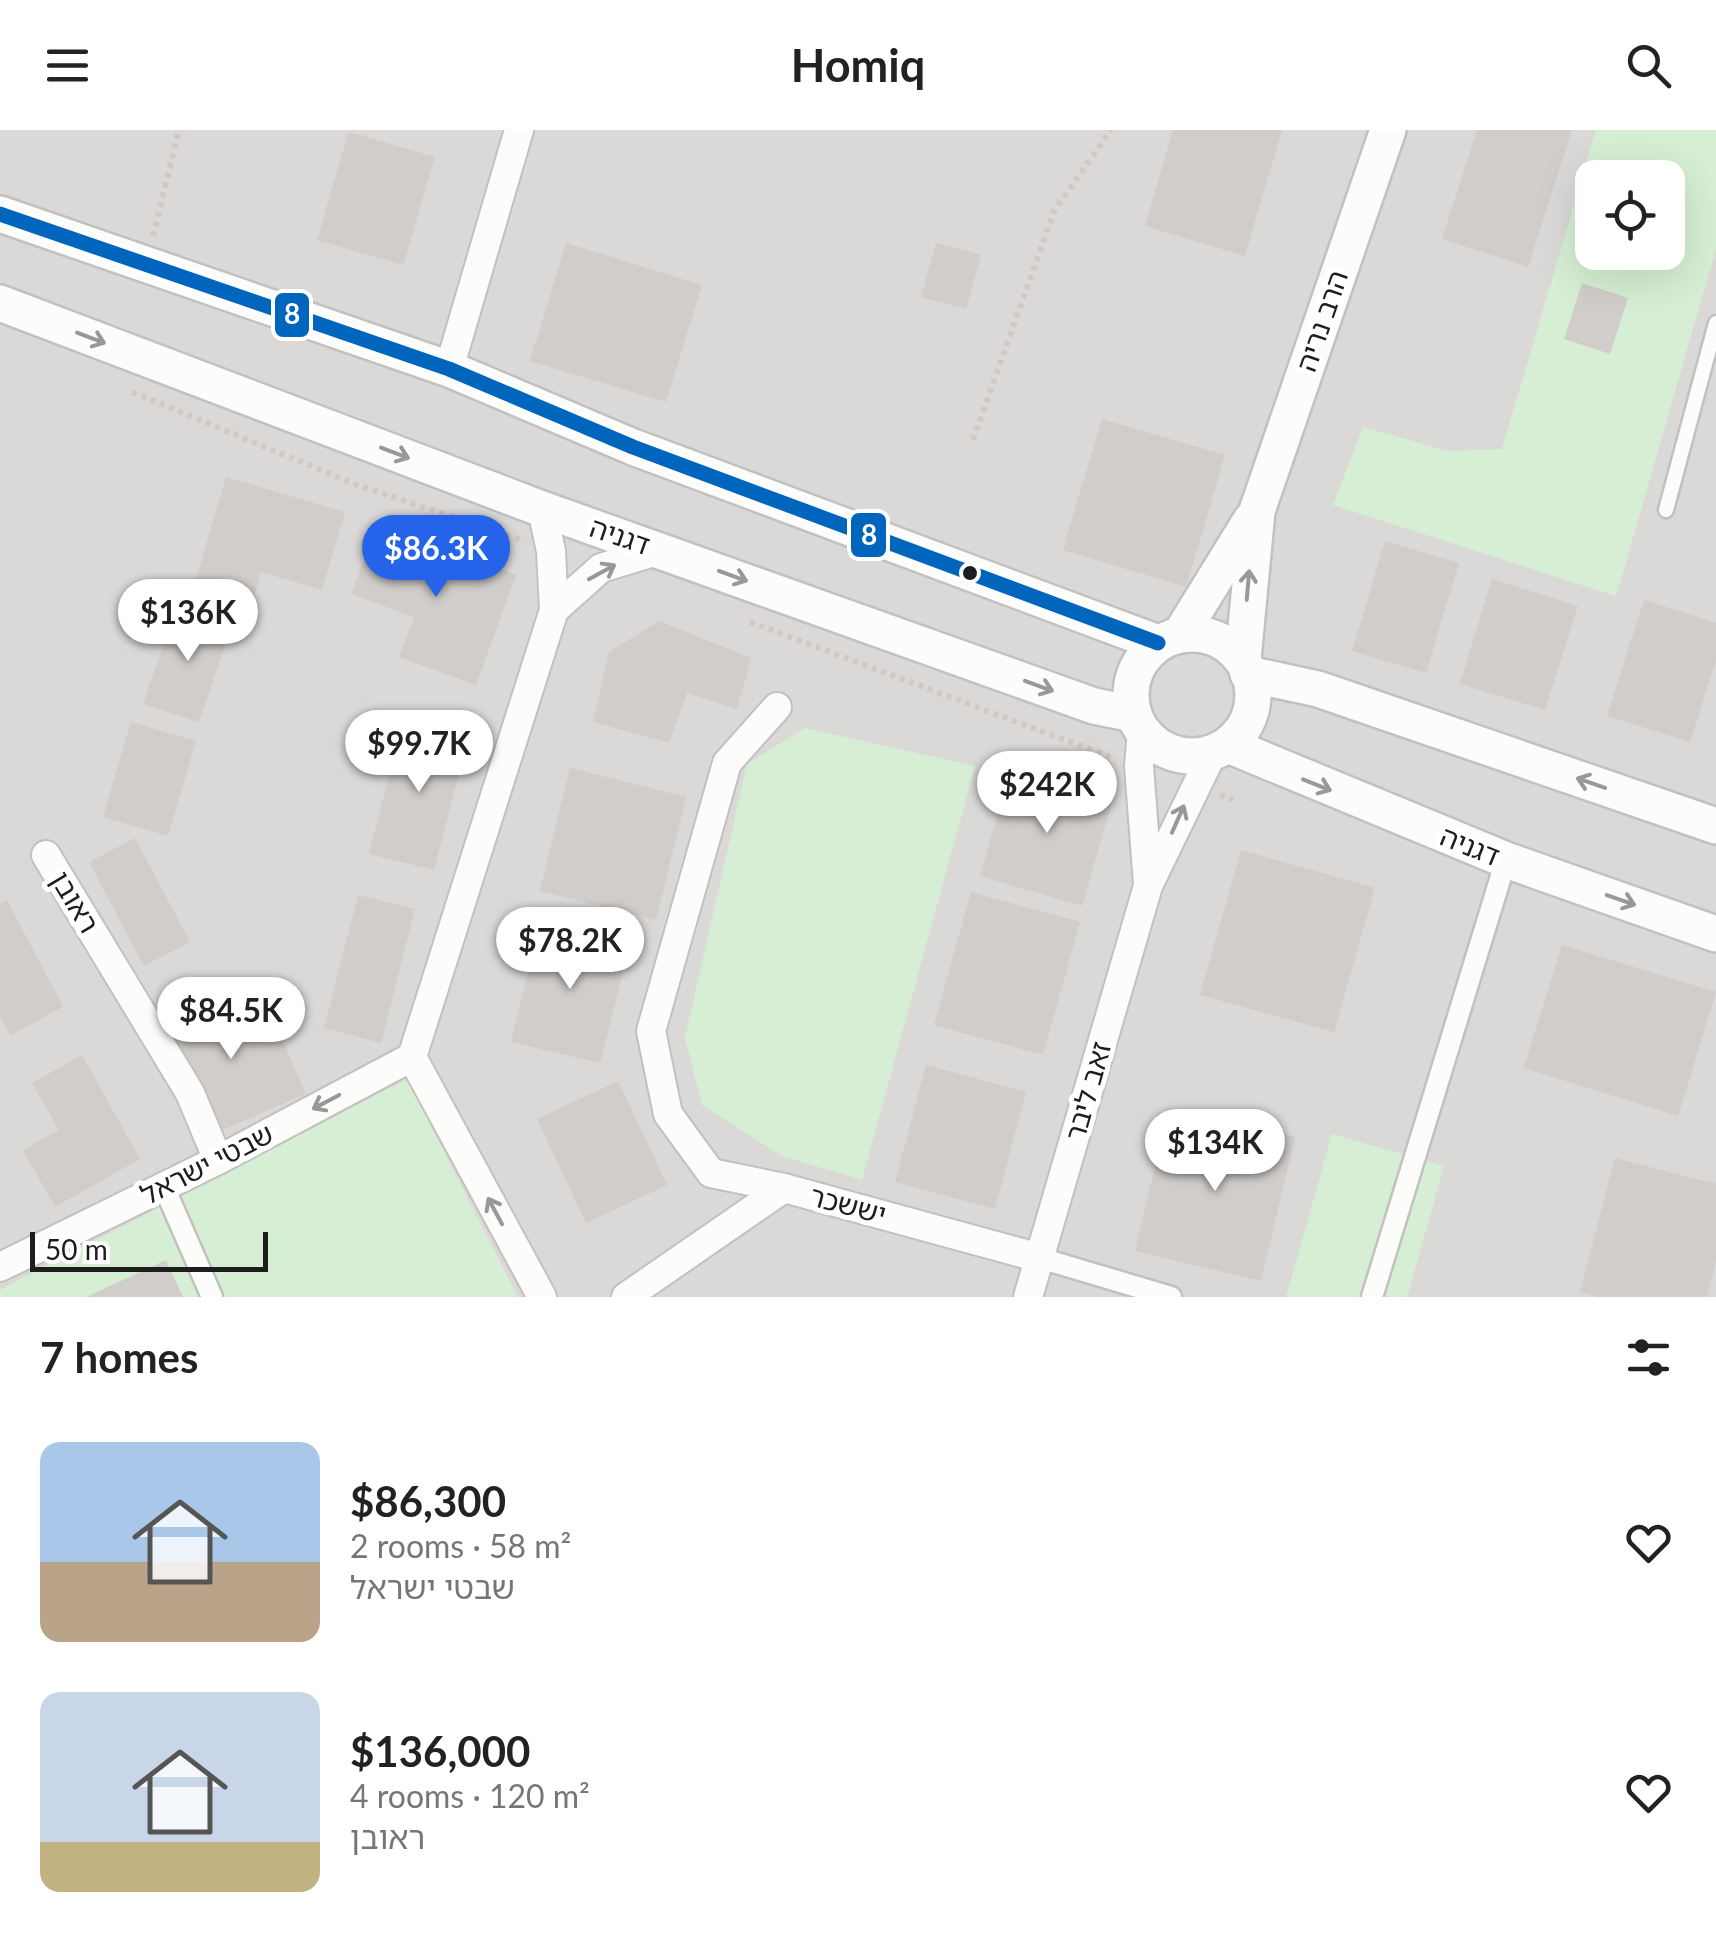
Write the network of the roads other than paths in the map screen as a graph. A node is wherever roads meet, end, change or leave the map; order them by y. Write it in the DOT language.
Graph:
graph roads {
  1 [pos="519,130"];
  2 [pos="1388,130"];
  3 [pos="0,214"];
  4 [pos="0,303"];
  5 [pos="1716,323"];
  6 [pos="448,369"];
  7 [pos="542,509"];
  8 [pos="1666,510"];
  9 [pos="1256,511"];
  10 [pos="660,550"];
  11 [pos="554,610"];
  12 [pos="1169,639"];
  13 [pos="1246,667"];
  14 [pos="777,707"];
  15 [pos="1137,722"];
  16 [pos="1220,750"];
  17 [pos="1716,826"];
  18 [pos="46,854"];
  19 [pos="1506,860"];
  20 [pos="1148,886"];
  21 [pos="1716,934"];
  22 [pos="412,1057"];
  23 [pos="218,1160"];
  24 [pos="164,1187"];
  25 [pos="784,1188"];
  26 [pos="1040,1258"];
  27 [pos="0,1267"];
  28 [pos="212,1297"];
  29 [pos="542,1297"];
  30 [pos="626,1297"];
  31 [pos="1028,1297"];
  32 [pos="1171,1297"];
  33 [pos="1372,1297"];
  1 -- 6 [label="street"];
  2 -- 9 [label="street, הרב נריה"];
  3 -- 6 [label="street"];
  4 -- 7 [label="street, דגניה, one-way"];
  5 -- 8 [label="lane"];
  6 -- 12 [label="street"];
  7 -- 10 [label="street, דגניה"];
  7 -- 11 [label="street"];
  9 -- 12 [label="street, הרב נריה"];
  13 -- 9 [label="street, הרב נריה, one-way"];
  11 -- 10 [label="street, one-way"];
  10 -- 15 [label="street, דגניה, one-way"];
  11 -- 22 [label="street"];
  12 -- 13 [label="street"];
  12 -- 15 [label="street"];
  13 -- 16 [label="street"];
  17 -- 13 [label="street, one-way"];
  14 -- 25 [label="street"];
  15 -- 16 [label="street"];
  15 -- 20 [label="street, זאב ליבר"];
  16 -- 19 [label="street, דגניה, one-way"];
  20 -- 16 [label="street, זאב ליבר, one-way"];
  18 -- 23 [label="street, ראובן"];
  19 -- 21 [label="street, דגניה, one-way"];
  19 -- 33 [label="street"];
  20 -- 26 [label="street, זאב ליבר"];
  22 -- 23 [label="street, שבטי ישראל, one-way"];
  29 -- 22 [label="street, one-way"];
  23 -- 24 [label="street, שבטי ישראל"];
  24 -- 27 [label="street, שבטי ישראל"];
  24 -- 28 [label="street"];
  25 -- 26 [label="street, יששכר"];
  25 -- 30 [label="street, יששכר"];
  26 -- 31 [label="street, זאב ליבר"];
  26 -- 32 [label="street"];
}
